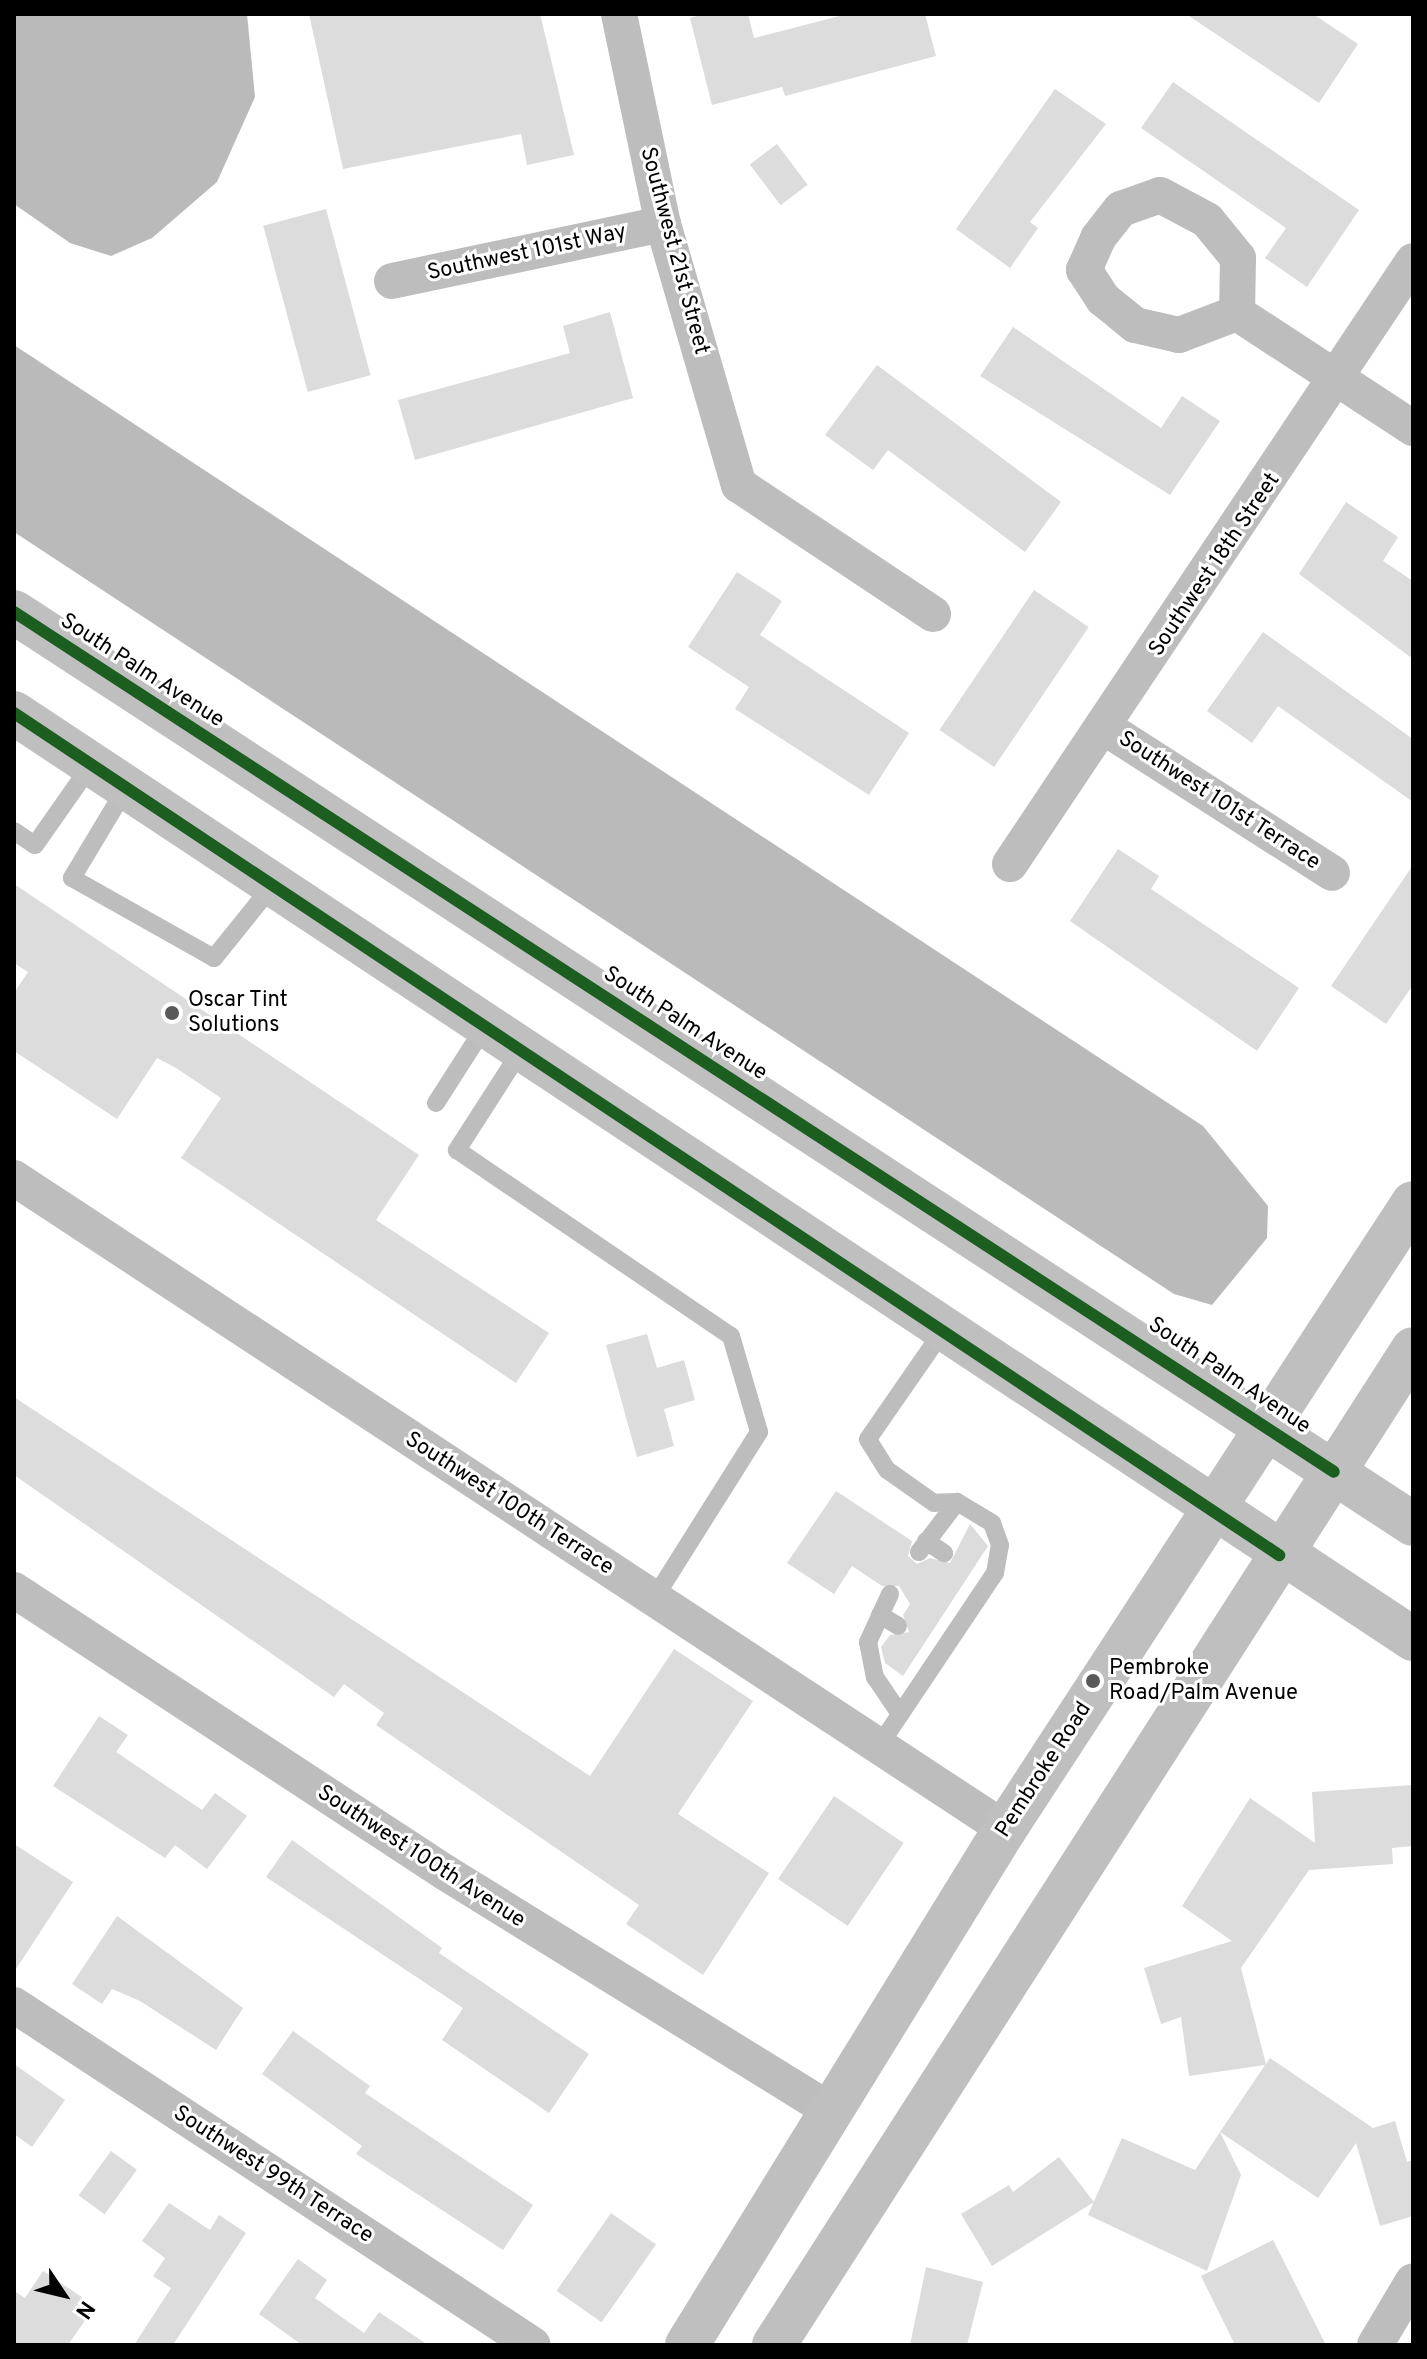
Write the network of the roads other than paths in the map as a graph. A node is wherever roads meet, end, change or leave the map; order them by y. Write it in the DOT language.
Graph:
graph roads {
  1 [pos="619,14"];
  2 [pos="663,224"];
  3 [pos="1413,261"];
  4 [pos="392,281"];
  5 [pos="1237,313"];
  6 [pos="1338,379"];
  7 [pos="1413,428"];
  8 [pos="14,612"];
  9 [pos="933,614"];
  10 [pos="14,713"];
  11 [pos="1107,729"];
  12 [pos="108,777"];
  13 [pos="14,831"];
  14 [pos="1010,864"];
  15 [pos="1332,873"];
  16 [pos="272,886"];
  17 [pos="484,1028"];
  18 [pos="520,1052"];
  19 [pos="436,1103"];
  20 [pos="14,1178"];
  21 [pos="1413,1203"];
  22 [pos="942,1332"];
  23 [pos="1413,1349"];
  24 [pos="1268,1423"];
  25 [pos="1334,1472"];
  26 [pos="957,1502"];
  27 [pos="1211,1511"];
  28 [pos="1413,1524"];
  29 [pos="944,1553"];
  30 [pos="1279,1555"];
  31 [pos="14,1590"];
  32 [pos="890,1594"];
  33 [pos="654,1599"];
  34 [pos="880,1615"];
  35 [pos="898,1626"];
  36 [pos="1413,1639"];
  37 [pos="900,1714"];
  38 [pos="879,1746"];
  39 [pos="1005,1829"];
  40 [pos="14,2005"];
  41 [pos="833,2112"];
  42 [pos="1413,2281"];
  43 [pos="533,2345"];
  44 [pos="687,2345"];
  45 [pos="774,2345"];
  46 [pos="1375,2345"];
  1 -- 2 [label="street, Southwest 21st Street"];
  2 -- 4 [label="street, Southwest 101st Way"];
  2 -- 9 [label="street, Southwest 21st Street"];
  3 -- 6 [label="street, Southwest 18th Street"];
  5 -- 5 [label="street"];
  5 -- 6 [label="street"];
  6 -- 7 [label="street"];
  6 -- 11 [label="street, Southwest 18th Street"];
  8 -- 24 [label="main road, South Palm Avenue"];
  10 -- 12 [label="main road"];
  11 -- 14 [label="street, Southwest 18th Street"];
  11 -- 15 [label="street, Southwest 101st Terrace"];
  12 -- 13 [label="lane"];
  12 -- 16 [label="main road"];
  12 -- 16 [label="lane"];
  16 -- 17 [label="main road"];
  17 -- 18 [label="main road"];
  17 -- 19 [label="lane"];
  18 -- 22 [label="main road"];
  18 -- 33 [label="lane"];
  20 -- 33 [label="street, Southwest 100th Terrace"];
  21 -- 24 [label="main road, Pembroke Road"];
  22 -- 26 [label="lane"];
  22 -- 27 [label="main road"];
  23 -- 25 [label="main road"];
  24 -- 25 [label="main road, South Palm Avenue"];
  24 -- 27 [label="main road, Pembroke Road"];
  25 -- 28 [label="main road, South Palm Avenue"];
  25 -- 30 [label="main road"];
  26 -- 29 [label="lane"];
  26 -- 37 [label="lane"];
  27 -- 30 [label="main road"];
  27 -- 39 [label="main road, Pembroke Road"];
  30 -- 36 [label="main road"];
  30 -- 45 [label="main road"];
  31 -- 41 [label="street, Southwest 100th Avenue"];
  32 -- 34 [label="lane"];
  33 -- 38 [label="street, Southwest 100th Terrace"];
  34 -- 35 [label="lane"];
  34 -- 37 [label="lane"];
  37 -- 38 [label="lane"];
  38 -- 39 [label="street, Southwest 100th Terrace"];
  39 -- 41 [label="main road, Pembroke Road"];
  40 -- 43 [label="street, Southwest 99th Terrace"];
  41 -- 44 [label="main road, Pembroke Road"];
  42 -- 46 [label="street"];
}
